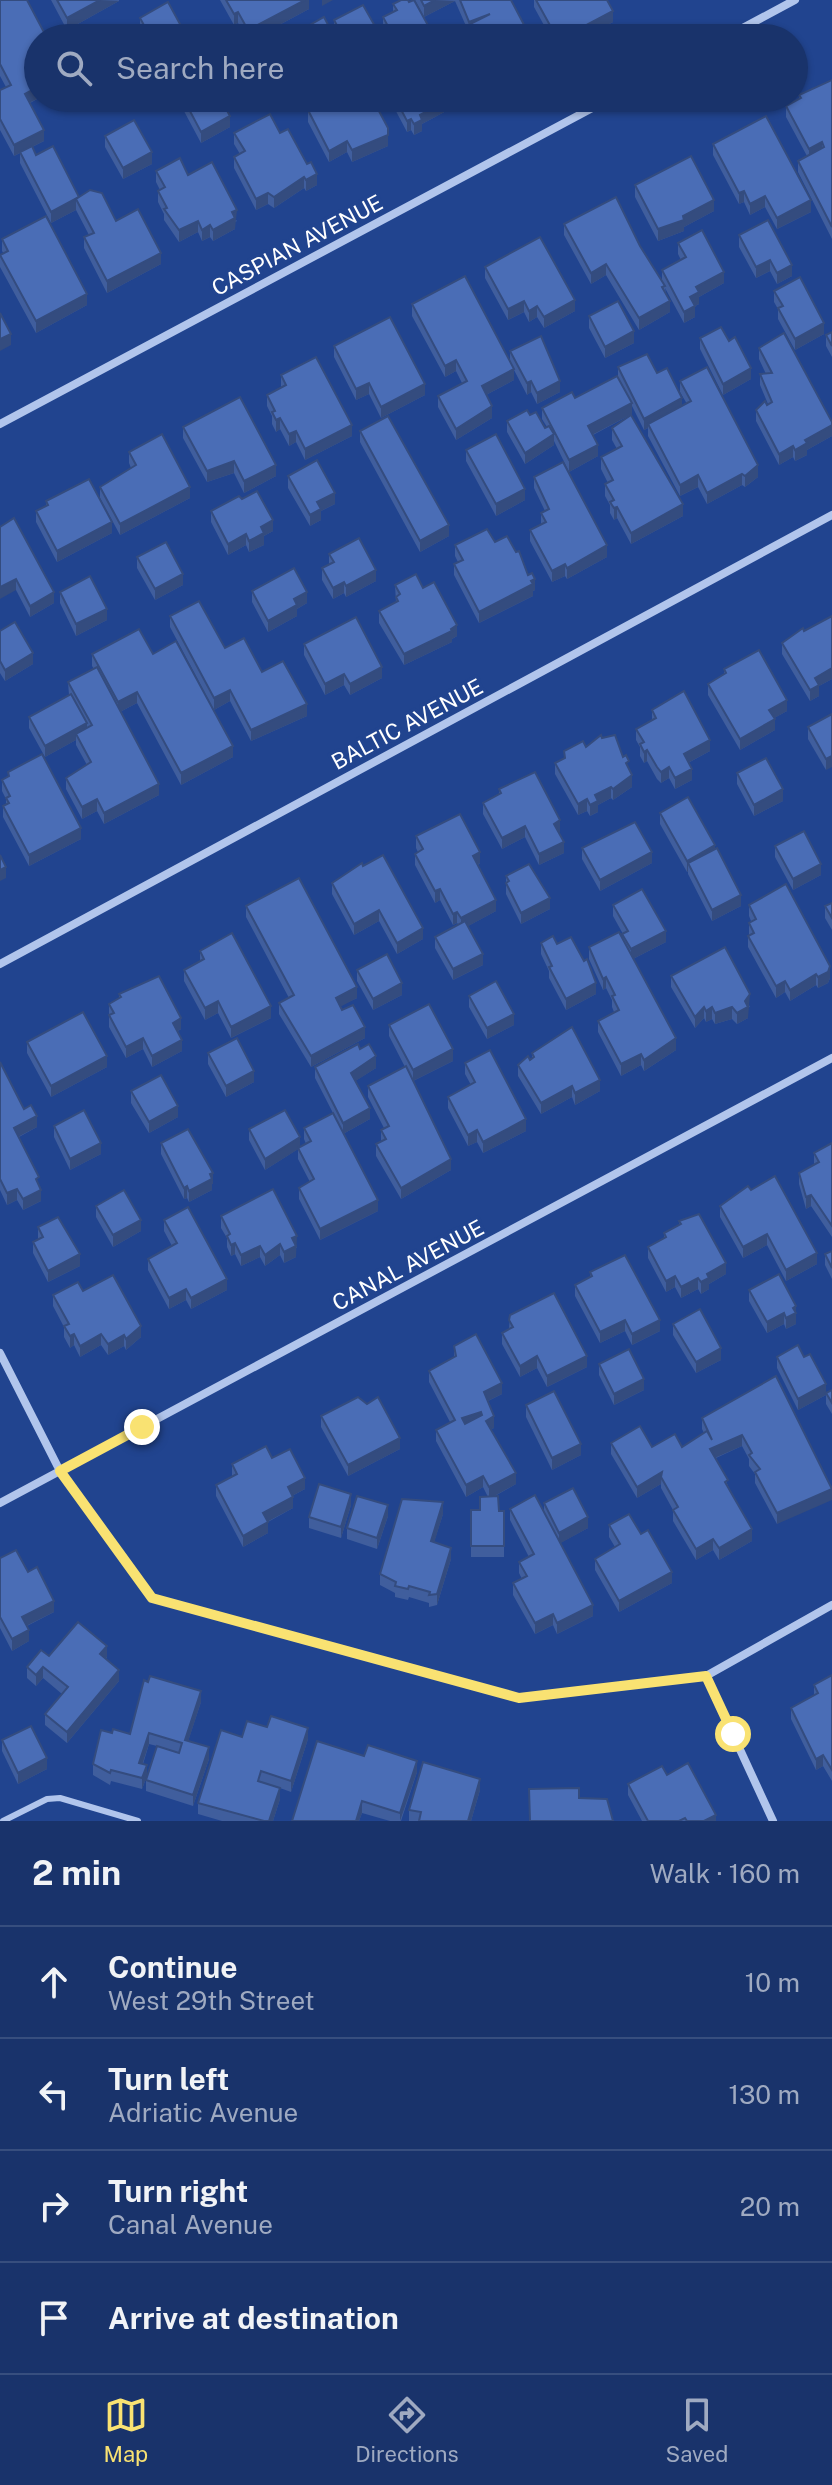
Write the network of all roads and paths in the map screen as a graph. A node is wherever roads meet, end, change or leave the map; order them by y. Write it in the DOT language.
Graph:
graph roads {
  1 [pos="795,0"];
  2 [pos="750,24"];
  3 [pos="585,112"];
  4 [pos="0,424"];
  5 [pos="832,515"];
  6 [pos="0,964"];
  7 [pos="832,1058"];
  8 [pos="0,1353"];
  9 [pos="60,1471"];
  10 [pos="0,1503"];
  11 [pos="832,1605"];
  12 [pos="706,1676"];
  13 [pos="3,1821"];
  14 [pos="138,1821"];
  15 [pos="773,1821"];
  1 -- 2 [label="street"];
  3 -- 4 [label="street, CASPIAN AVENUE"];
  5 -- 6 [label="street, BALTIC AVENUE"];
  7 -- 9 [label="street, CANAL AVENUE"];
  8 -- 9 [label="street"];
  9 -- 10 [label="street, CANAL AVENUE"];
  9 -- 12 [label="street"];
  11 -- 12 [label="street"];
  12 -- 15 [label="street"];
  13 -- 14 [label="lane"];
}
